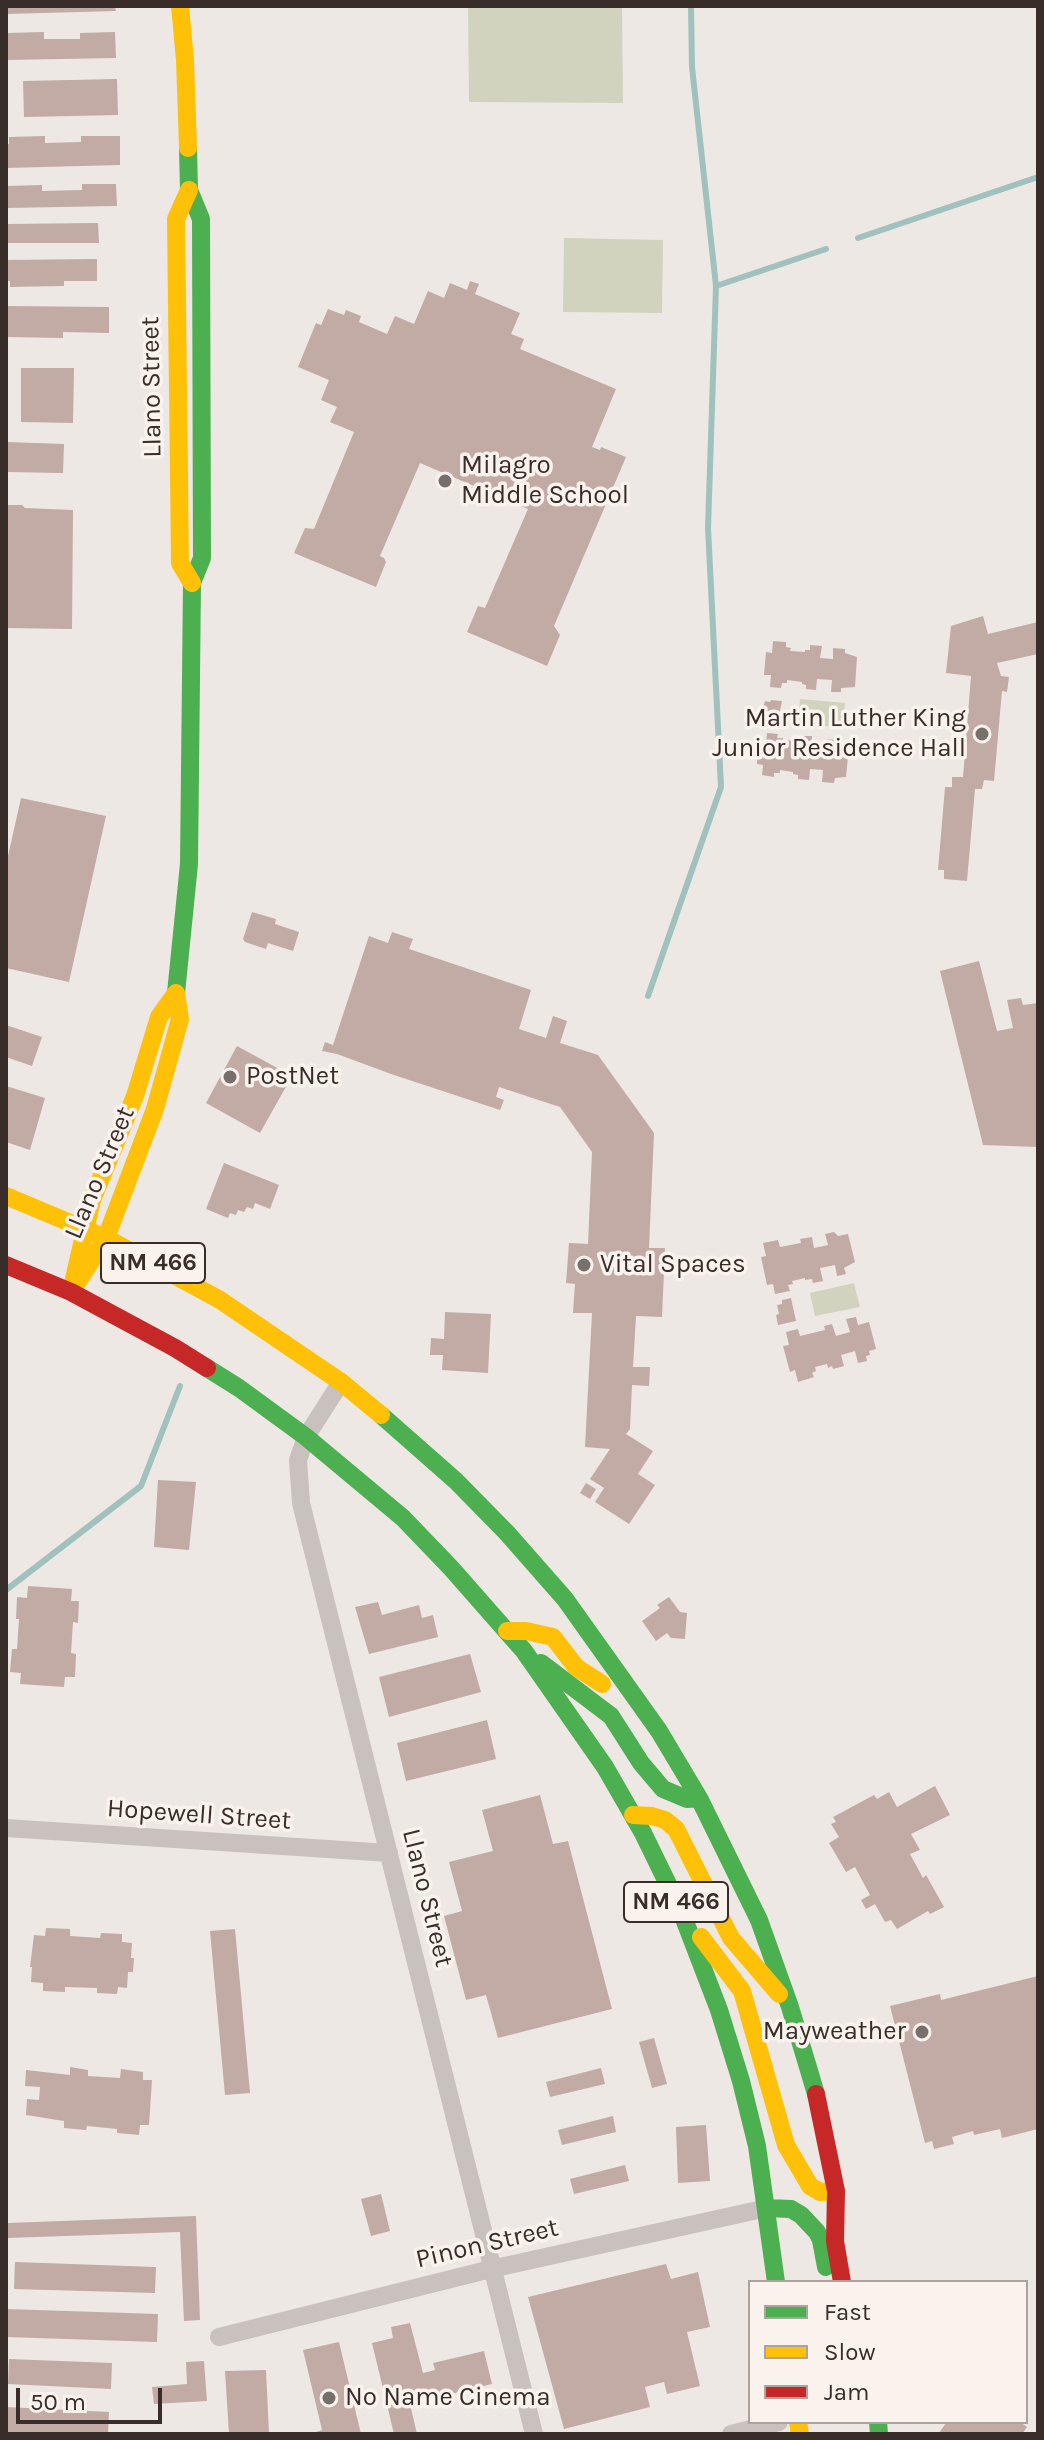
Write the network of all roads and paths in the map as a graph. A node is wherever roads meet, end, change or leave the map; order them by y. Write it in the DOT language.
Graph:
graph roads {
  1 [pos="180,6"];
  2 [pos="189,190"];
  3 [pos="209,395"];
  4 [pos="178,396"];
  5 [pos="192,583"];
  6 [pos="176,993"];
  7 [pos="6,1196"];
  8 [pos="85,1229"];
  9 [pos="106,1238"];
  10 [pos="6,1265"];
  11 [pos="71,1292"];
  12 [pos="341,1382"];
  13 [pos="306,1437"];
  14 [pos="507,1631"];
  15 [pos="524,1651"];
  16 [pos="659,1731"];
  17 [pos="699,1798"];
  18 [pos="633,1815"];
  19 [pos="6,1828"];
  20 [pos="389,1853"];
  21 [pos="681,1911"];
  22 [pos="790,2007"];
  23 [pos="836,2191"];
  24 [pos="767,2208"];
  25 [pos="491,2269"];
  26 [pos="776,2280"];
  27 [pos="829,2280"];
  28 [pos="842,2280"];
  29 [pos="857,2280"];
  30 [pos="219,2337"];
  31 [pos="771,2424"];
  32 [pos="534,2434"];
  33 [pos="731,2434"];
  1 -- 2 [label="main road, Llano Street"];
  2 -- 3 [label="main road, Llano Street"];
  2 -- 4 [label="main road, Llano Street"];
  3 -- 4 [label="main road"];
  3 -- 5 [label="main road, Llano Street"];
  4 -- 5 [label="main road, Llano Street"];
  5 -- 6 [label="main road, Llano Street"];
  6 -- 8 [label="main road, Llano Street"];
  6 -- 9 [label="main road, Llano Street"];
  7 -- 8 [label="main road, NM 466"];
  8 -- 9 [label="main road, NM 466"];
  8 -- 11 [label="main road, Llano Street"];
  9 -- 11 [label="main road, Llano Street"];
  9 -- 12 [label="main road, NM 466"];
  10 -- 11 [label="main road, NM 466"];
  11 -- 13 [label="main road, NM 466"];
  12 -- 13 [label="street, Llano Street"];
  12 -- 16 [label="main road, NM 466"];
  13 -- 14 [label="main road, NM 466"];
  13 -- 20 [label="street, Llano Street"];
  14 -- 15 [label="main road, NM 466"];
  14 -- 16 [label="main road"];
  15 -- 17 [label="main road"];
  15 -- 18 [label="main road, NM 466"];
  16 -- 17 [label="main road, NM 466"];
  17 -- 22 [label="main road, NM 466"];
  18 -- 21 [label="main road, NM 466"];
  18 -- 22 [label="main road"];
  19 -- 20 [label="street, Hopewell Street"];
  20 -- 25 [label="street, Llano Street"];
  21 -- 23 [label="main road"];
  21 -- 24 [label="main road, NM 466"];
  22 -- 23 [label="main road, NM 466"];
  23 -- 28 [label="main road, NM 466"];
  23 -- 29 [label="main road"];
  24 -- 25 [label="street, Pinon Street"];
  24 -- 26 [label="main road, NM 466"];
  24 -- 27 [label="main road"];
  25 -- 30 [label="street, Pinon Street"];
  25 -- 32 [label="street, Llano Street"];
  31 -- 33 [label="street"];
}
